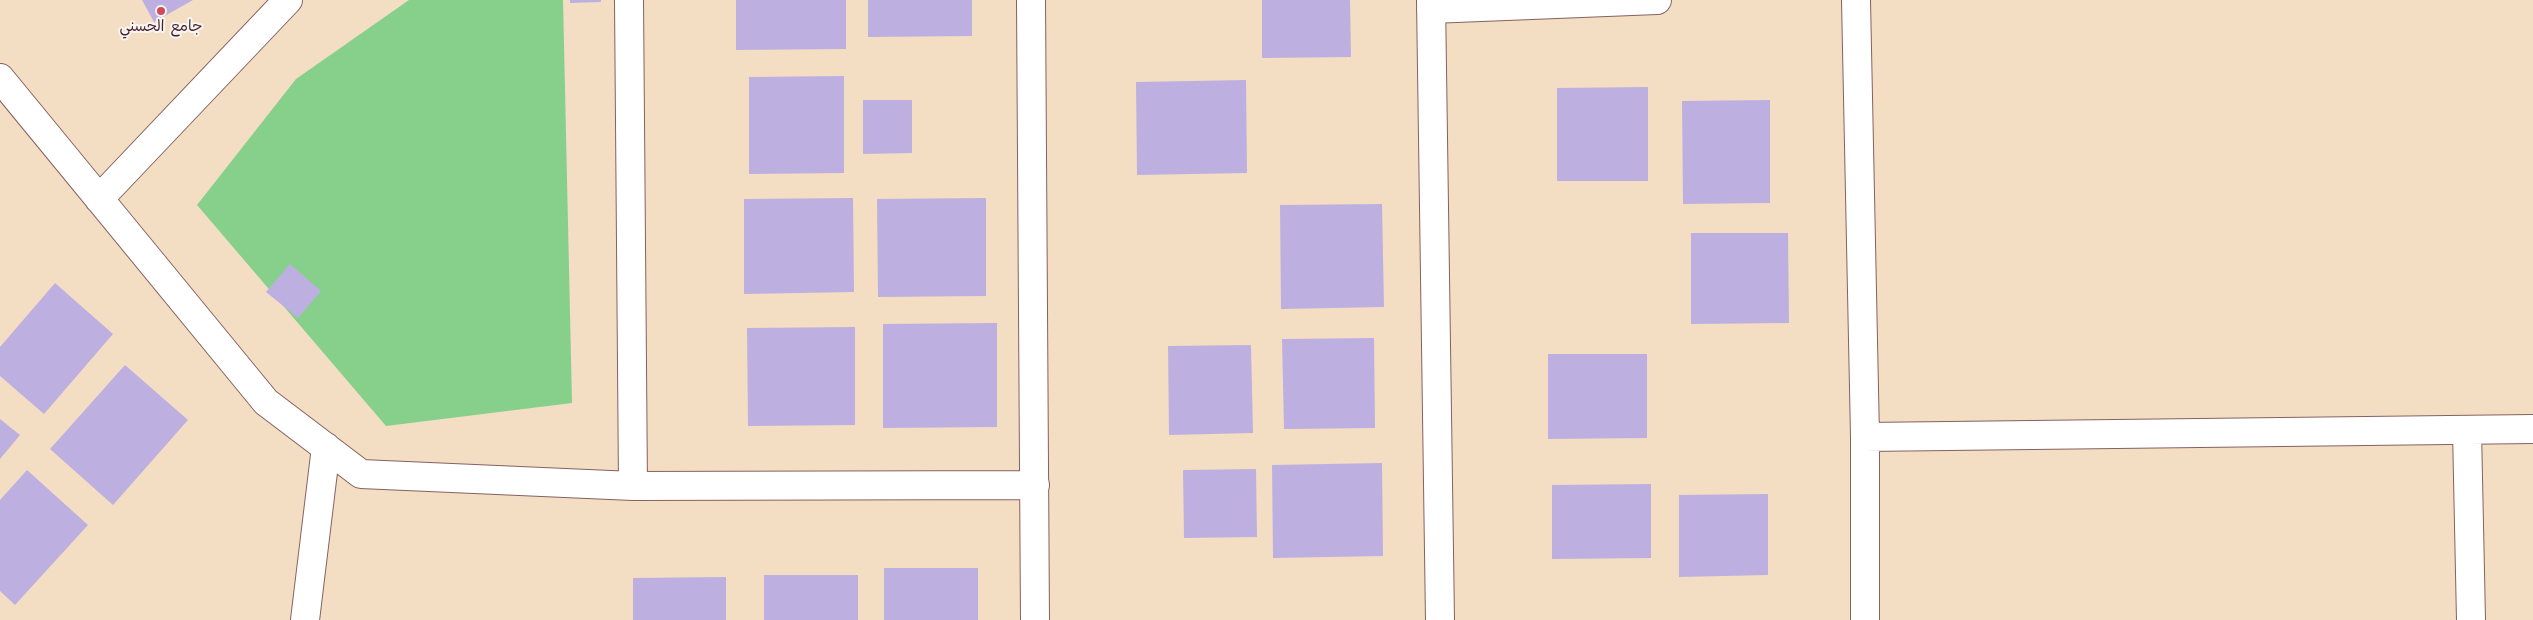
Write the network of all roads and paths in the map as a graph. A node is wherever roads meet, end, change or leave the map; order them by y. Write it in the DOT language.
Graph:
graph roads {
  1 [pos="288,0"];
  2 [pos="629,0"];
  3 [pos="1031,0"];
  4 [pos="1657,0"];
  5 [pos="1856,0"];
  6 [pos="1431,4"];
  7 [pos="0,78"];
  8 [pos="99,199"];
  9 [pos="2533,429"];
  10 [pos="2467,430"];
  11 [pos="1865,437"];
  12 [pos="326,447"];
  13 [pos="1035,485"];
  14 [pos="633,486"];
  15 [pos="305,620"];
  16 [pos="1035,620"];
  17 [pos="1440,620"];
  18 [pos="1865,620"];
  19 [pos="2471,620"];
  1 -- 8 [label="street"];
  2 -- 14 [label="street"];
  3 -- 13 [label="street"];
  4 -- 6 [label="street"];
  5 -- 11 [label="street"];
  6 -- 17 [label="street"];
  7 -- 8 [label="street"];
  8 -- 12 [label="street"];
  9 -- 10 [label="street"];
  10 -- 11 [label="street"];
  10 -- 19 [label="street"];
  11 -- 18 [label="street"];
  12 -- 14 [label="street"];
  12 -- 15 [label="street"];
  13 -- 14 [label="street"];
  13 -- 16 [label="street"];
}
